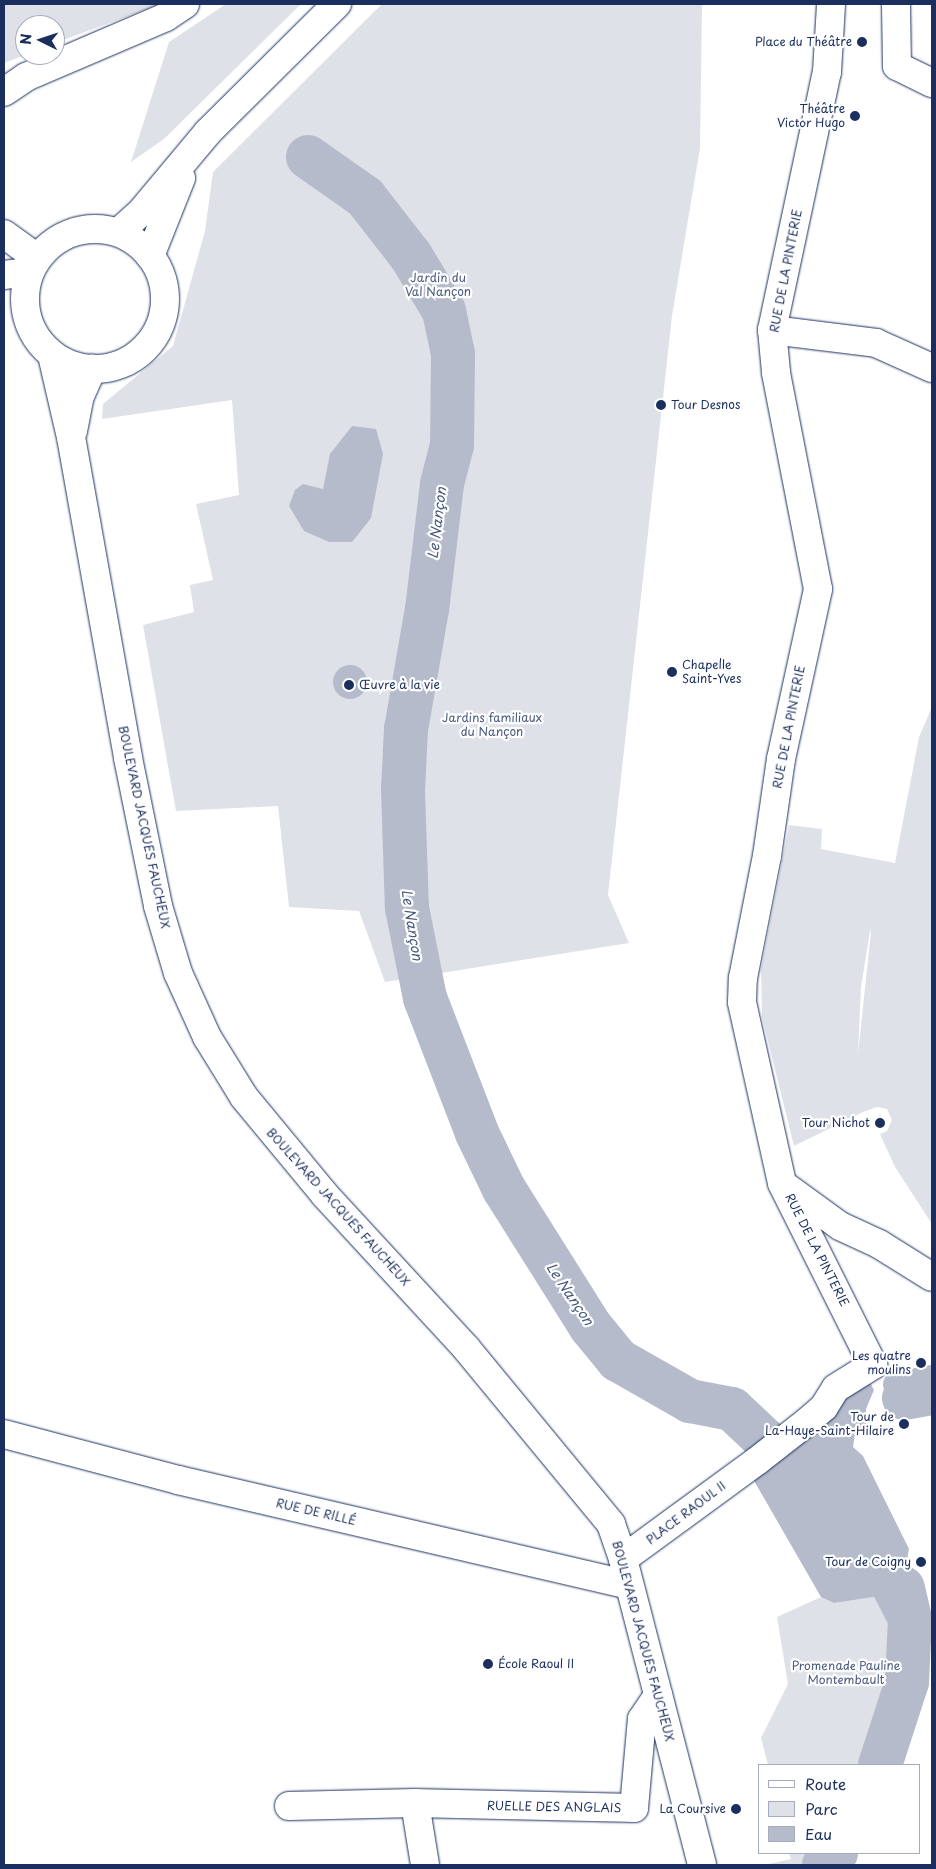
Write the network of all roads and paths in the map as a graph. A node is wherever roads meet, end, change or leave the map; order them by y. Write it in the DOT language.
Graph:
graph roads {
  1 [pos="185,4"];
  2 [pos="337,4"];
  3 [pos="831,4"];
  4 [pos="896,4"];
  5 [pos="932,83"];
  6 [pos="4,92"];
  7 [pos="208,132"];
  8 [pos="119,232"];
  9 [pos="4,234"];
  10 [pos="150,256"];
  11 [pos="23,268"];
  12 [pos="15,309"];
  13 [pos="772,330"];
  14 [pos="52,355"];
  15 [pos="932,368"];
  16 [pos="92,369"];
  17 [pos="71,438"];
  18 [pos="782,1184"];
  19 [pos="932,1277"];
  20 [pos="874,1365"];
  21 [pos="4,1434"];
  22 [pos="626,1572"];
  23 [pos="658,1695"];
  24 [pos="415,1803"];
  25 [pos="289,1806"];
  26 [pos="425,1865"];
  27 [pos="702,1865"];
  1 -- 6 [label="street"];
  2 -- 7 [label="street"];
  3 -- 13 [label="street, RUE DE LA PINTERIE"];
  4 -- 5 [label="street"];
  7 -- 8 [label="street"];
  7 -- 10 [label="street"];
  8 -- 10 [label="street"];
  8 -- 11 [label="street"];
  9 -- 11 [label="street"];
  10 -- 16 [label="street"];
  11 -- 12 [label="street"];
  12 -- 14 [label="street"];
  13 -- 15 [label="street"];
  13 -- 18 [label="street, RUE DE LA PINTERIE"];
  14 -- 16 [label="street"];
  14 -- 17 [label="street, BOULEVARD JACQUES FAUCHEUX"];
  16 -- 17 [label="street, BOULEVARD JACQUES FAUCHEUX"];
  17 -- 22 [label="street, BOULEVARD JACQUES FAUCHEUX"];
  18 -- 19 [label="street"];
  18 -- 20 [label="street, RUE DE LA PINTERIE"];
  20 -- 22 [label="street, PLACE RAOUL II"];
  21 -- 22 [label="street, RUE DE RILLÉ"];
  22 -- 23 [label="street, BOULEVARD JACQUES FAUCHEUX"];
  23 -- 24 [label="street, RUELLE DES ANGLAIS"];
  23 -- 27 [label="street, BOULEVARD JACQUES FAUCHEUX"];
  24 -- 25 [label="street, RUELLE DES ANGLAIS"];
  24 -- 26 [label="street"];
}
